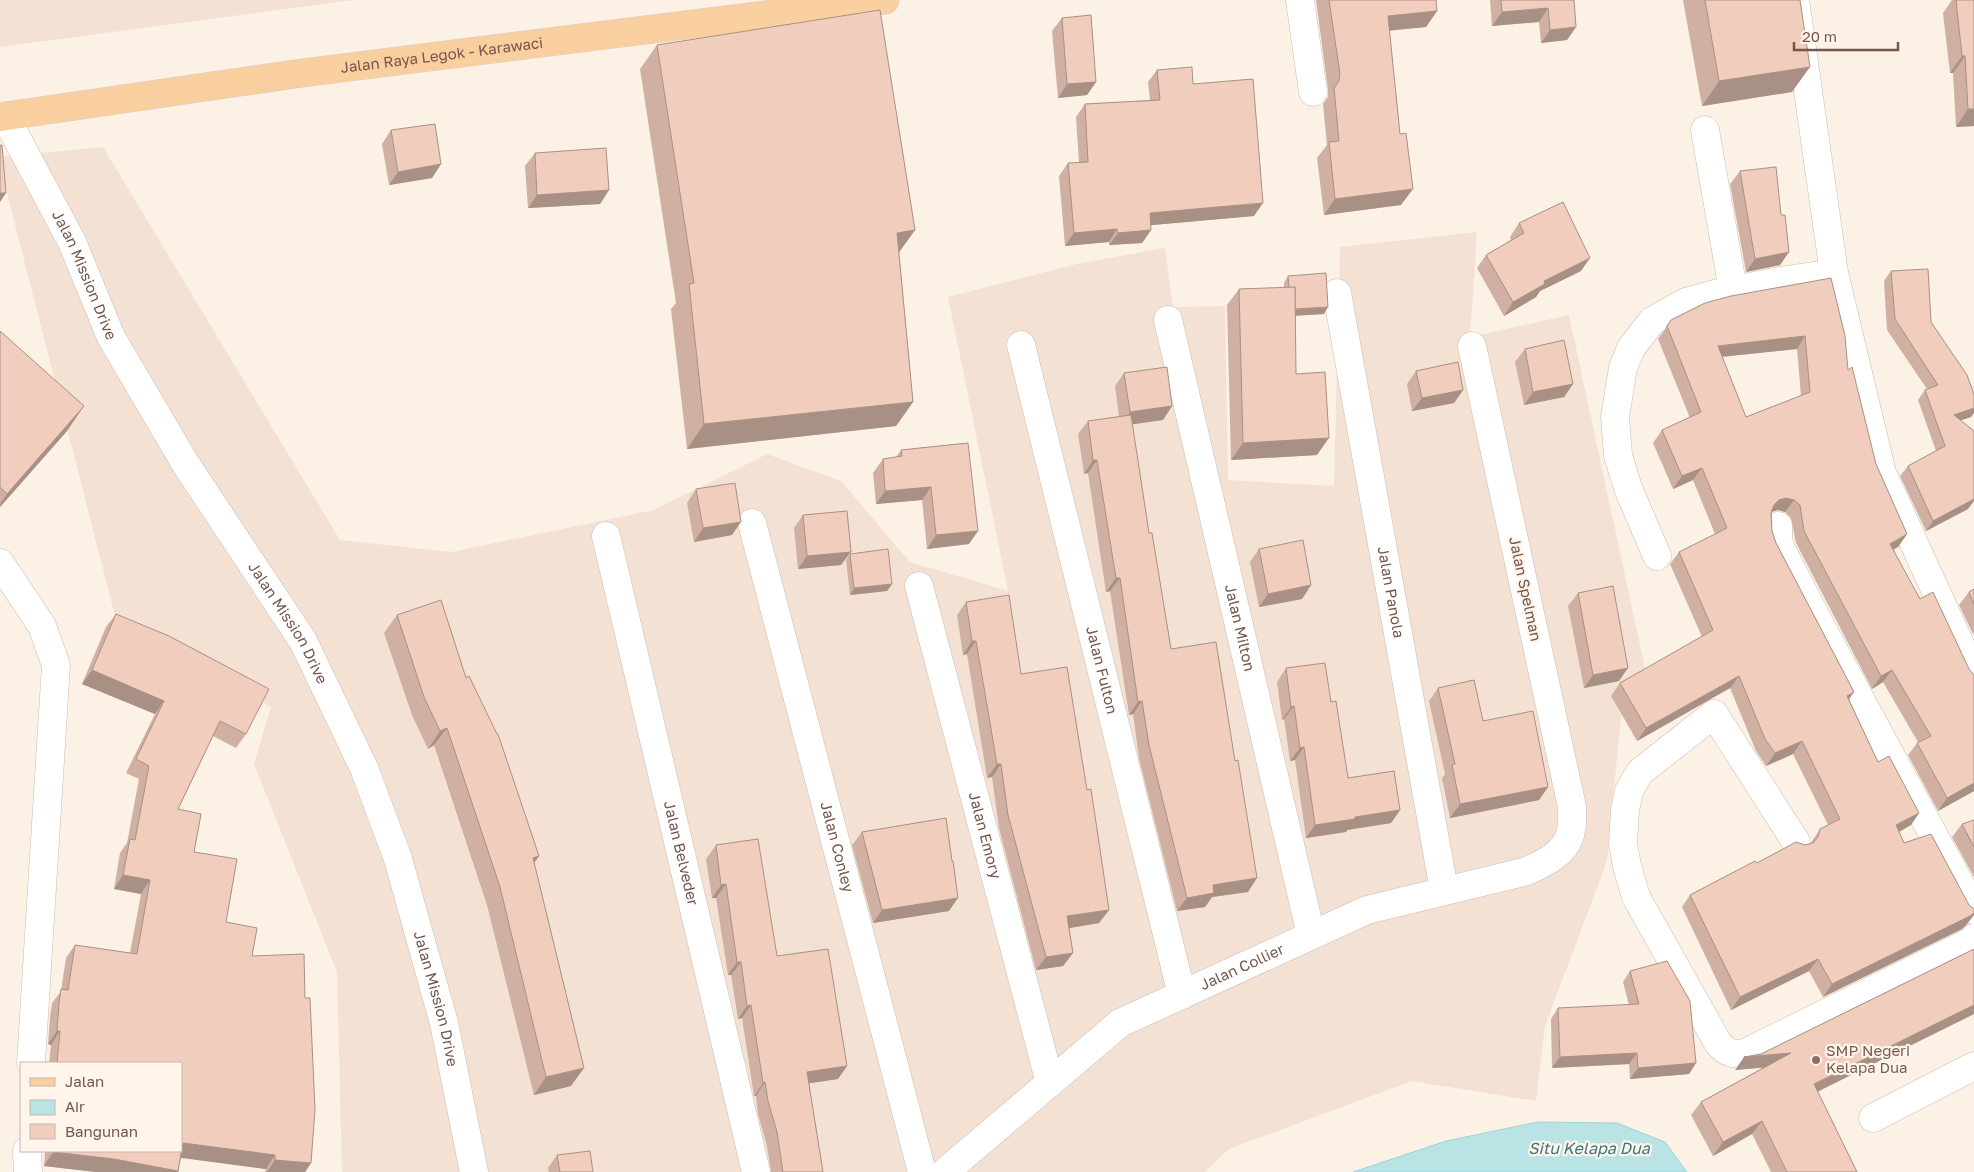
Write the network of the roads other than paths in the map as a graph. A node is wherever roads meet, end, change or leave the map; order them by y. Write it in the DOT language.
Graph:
graph roads {
  1 [pos="885,0"];
  2 [pos="1300,0"];
  3 [pos="1795,0"];
  4 [pos="1313,92"];
  5 [pos="3,116"];
  6 [pos="1704,130"];
  7 [pos="1834,273"];
  8 [pos="1733,290"];
  9 [pos="1337,293"];
  10 [pos="1168,320"];
  11 [pos="1021,345"];
  12 [pos="1472,346"];
  13 [pos="752,523"];
  14 [pos="1778,526"];
  15 [pos="606,536"];
  16 [pos="1657,556"];
  17 [pos="0,563"];
  18 [pos="919,586"];
  19 [pos="1974,675"];
  20 [pos="1571,832"];
  21 [pos="1796,842"];
  22 [pos="1444,890"];
  23 [pos="1974,910"];
  24 [pos="1312,935"];
  25 [pos="1974,938"];
  26 [pos="1182,995"];
  27 [pos="31,1062"];
  28 [pos="1974,1066"];
  29 [pos="1050,1083"];
  30 [pos="1873,1118"];
  31 [pos="27,1152"];
  32 [pos="28,1172"];
  33 [pos="474,1172"];
  34 [pos="756,1172"];
  35 [pos="922,1172"];
  36 [pos="946,1172"];
  1 -- 5 [label="main road, Jalan Raya Legok - Karawaci"];
  2 -- 4 [label="street"];
  3 -- 7 [label="street"];
  5 -- 33 [label="street, Jalan Mission Drive"];
  6 -- 8 [label="street"];
  7 -- 8 [label="street"];
  7 -- 19 [label="street"];
  8 -- 16 [label="street"];
  9 -- 22 [label="street, Jalan Panola"];
  10 -- 24 [label="street, Jalan Milton"];
  11 -- 26 [label="street, Jalan Fulton"];
  12 -- 20 [label="street, Jalan Spelman"];
  13 -- 35 [label="street, Jalan Conley"];
  14 -- 23 [label="street"];
  15 -- 34 [label="street, Jalan Belveder"];
  17 -- 27 [label="street"];
  18 -- 29 [label="street, Jalan Emory"];
  20 -- 22 [label="street, Jalan Collier"];
  21 -- 25 [label="street"];
  22 -- 24 [label="street, Jalan Collier"];
  24 -- 26 [label="street, Jalan Collier"];
  26 -- 29 [label="street, Jalan Collier"];
  28 -- 30 [label="street"];
  29 -- 36 [label="street, Jalan Collier"];
  31 -- 32 [label="street"];
}
